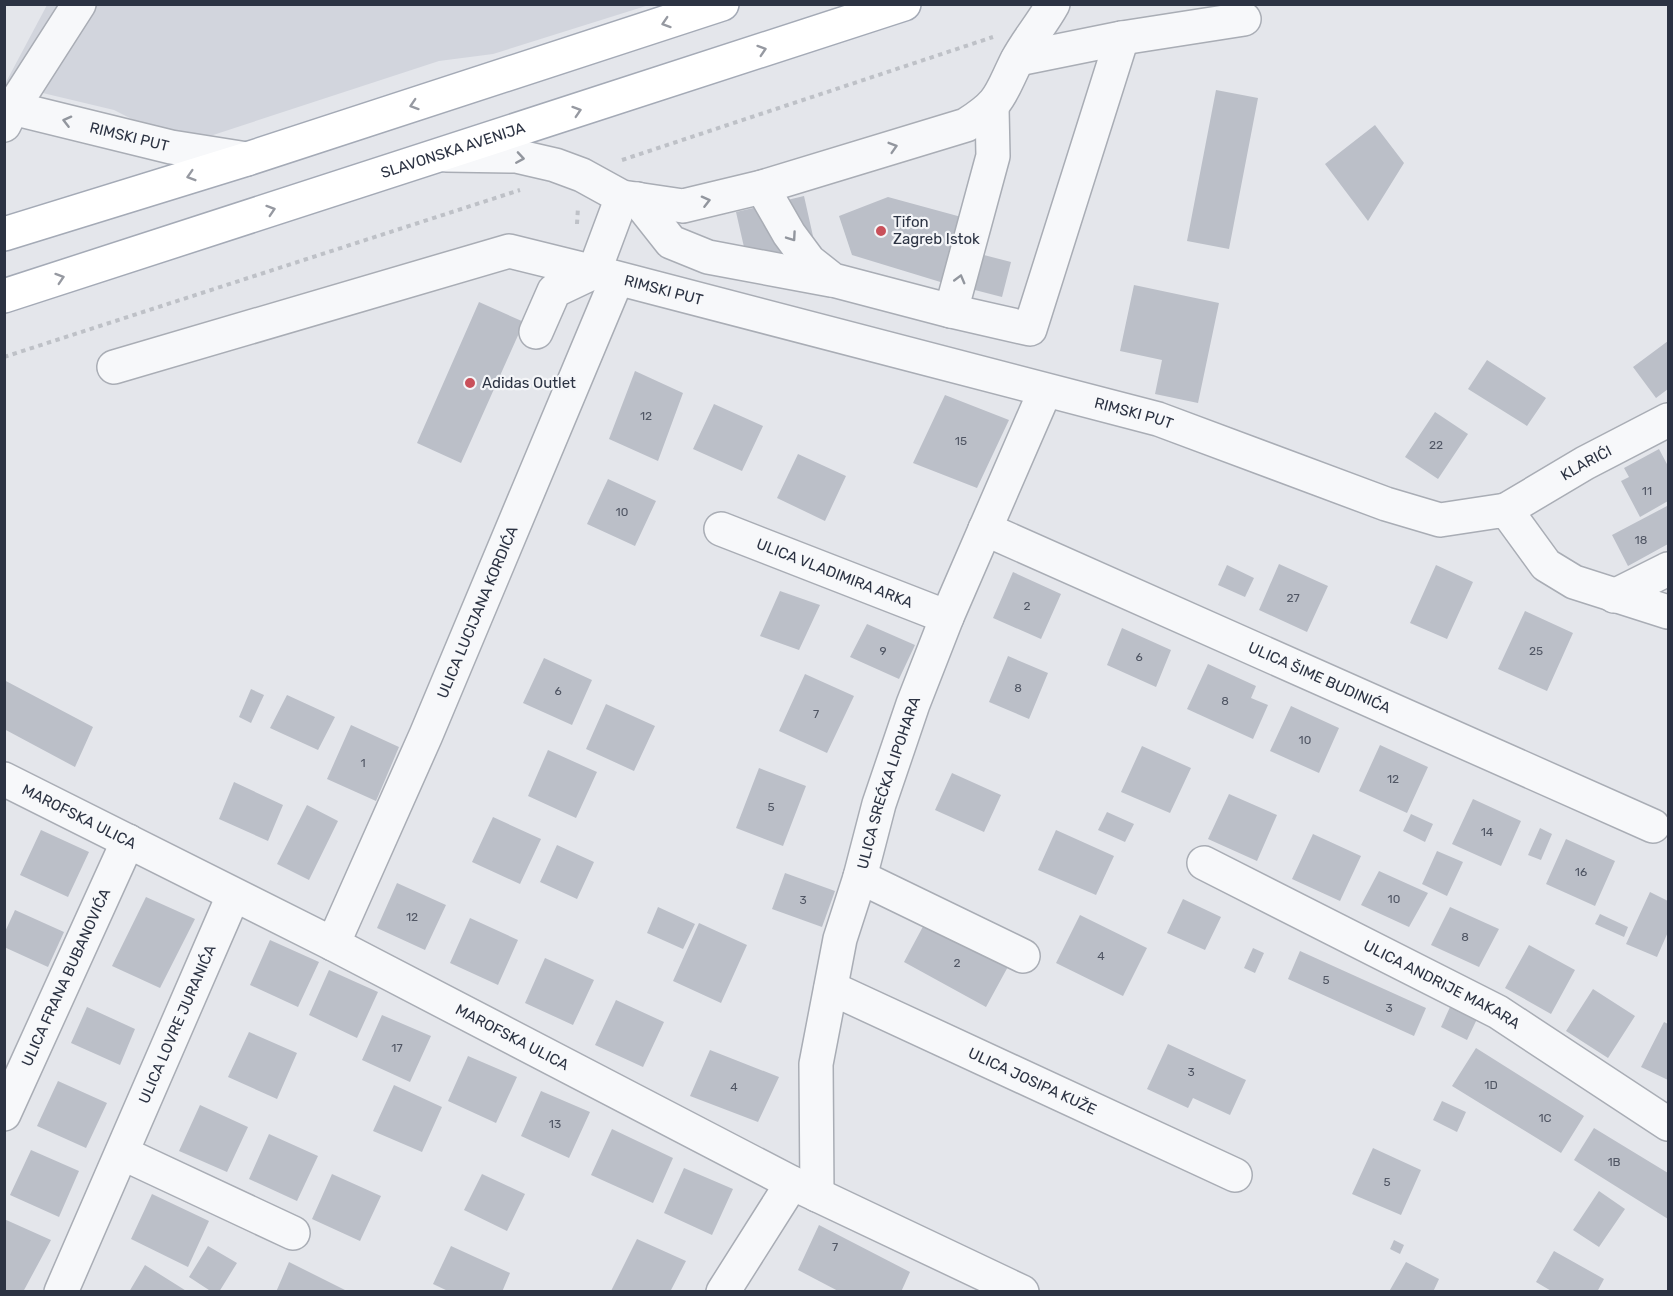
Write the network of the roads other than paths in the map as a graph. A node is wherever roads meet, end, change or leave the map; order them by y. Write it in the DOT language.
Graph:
graph roads {
  1 [pos="79,4"];
  2 [pos="722,4"];
  3 [pos="904,4"];
  4 [pos="1053,4"];
  5 [pos="1244,19"];
  6 [pos="1122,38"];
  7 [pos="1010,47"];
  8 [pos="992,108"];
  9 [pos="7,113"];
  10 [pos="441,154"];
  11 [pos="247,159"];
  12 [pos="762,187"];
  13 [pos="629,198"];
  14 [pos="4,234"];
  15 [pos="606,275"];
  16 [pos="833,280"];
  17 [pos="4,296"];
  18 [pos="951,311"];
  19 [pos="536,332"];
  20 [pos="114,367"];
  21 [pos="1045,391"];
  22 [pos="1668,420"];
  23 [pos="1506,510"];
  24 [pos="721,529"];
  25 [pos="985,529"];
  26 [pos="1668,569"];
  27 [pos="1614,596"];
  28 [pos="1668,612"];
  29 [pos="947,617"];
  30 [pos="4,779"];
  31 [pos="1653,826"];
  32 [pos="128,841"];
  33 [pos="1204,862"];
  34 [pos="860,877"];
  35 [pos="233,896"];
  36 [pos="333,944"];
  37 [pos="1023,956"];
  38 [pos="831,988"];
  39 [pos="4,1114"];
  40 [pos="1668,1124"];
  41 [pos="122,1153"];
  42 [pos="1235,1175"];
  43 [pos="805,1189"];
  44 [pos="293,1233"];
  45 [pos="1000,1287"];
  46 [pos="61,1292"];
  47 [pos="723,1292"];
  1 -- 9 [label="street"];
  2 -- 11 [label="main road, one-way"];
  10 -- 3 [label="main road, SLAVONSKA AVENIJA, one-way"];
  4 -- 7 [label="street"];
  5 -- 6 [label="street"];
  6 -- 7 [label="street"];
  6 -- 18 [label="street"];
  7 -- 8 [label="street"];
  12 -- 8 [label="street, one-way"];
  18 -- 8 [label="street, one-way"];
  11 -- 9 [label="street, RIMSKI PUT, one-way"];
  10 -- 13 [label="street, one-way"];
  17 -- 10 [label="main road, SLAVONSKA AVENIJA, one-way"];
  11 -- 14 [label="main road, one-way"];
  13 -- 12 [label="street, one-way"];
  12 -- 16 [label="street, one-way"];
  13 -- 15 [label="street, ULICA LUCIJANA KORDIĆA"];
  13 -- 16 [label="street"];
  15 -- 19 [label="street"];
  15 -- 20 [label="street, RIMSKI PUT"];
  15 -- 21 [label="street, RIMSKI PUT"];
  15 -- 36 [label="street, ULICA LUCIJANA KORDIĆA"];
  16 -- 18 [label="street"];
  21 -- 23 [label="street, RIMSKI PUT"];
  21 -- 25 [label="street, ULICA SREĆKA LIPOHARA"];
  22 -- 23 [label="street, KLARIĆI"];
  23 -- 27 [label="street"];
  24 -- 29 [label="street, ULICA VLADIMIRA ARKA"];
  25 -- 29 [label="street, ULICA SREĆKA LIPOHARA"];
  25 -- 31 [label="street, ULICA ŠIME BUDINIĆA"];
  26 -- 27 [label="street"];
  27 -- 28 [label="street"];
  29 -- 34 [label="street, ULICA SREĆKA LIPOHARA"];
  30 -- 32 [label="street, MAROFSKA ULICA"];
  32 -- 35 [label="street, MAROFSKA ULICA"];
  32 -- 39 [label="street, ULICA FRANA BUBANOVIĆA"];
  33 -- 40 [label="street, ULICA ANDRIJE MAKARA"];
  34 -- 37 [label="street"];
  34 -- 38 [label="street, ULICA SREĆKA LIPOHARA"];
  35 -- 36 [label="street, MAROFSKA ULICA"];
  35 -- 41 [label="street, ULICA LOVRE JURANIĆA"];
  36 -- 43 [label="street, MAROFSKA ULICA"];
  38 -- 42 [label="street, ULICA JOSIPA KUŽE"];
  38 -- 43 [label="street, ULICA SREĆKA LIPOHARA"];
  41 -- 44 [label="street"];
  41 -- 46 [label="street, ULICA LOVRE JURANIĆA"];
  43 -- 45 [label="street, MAROFSKA ULICA"];
  43 -- 47 [label="street"];
}
